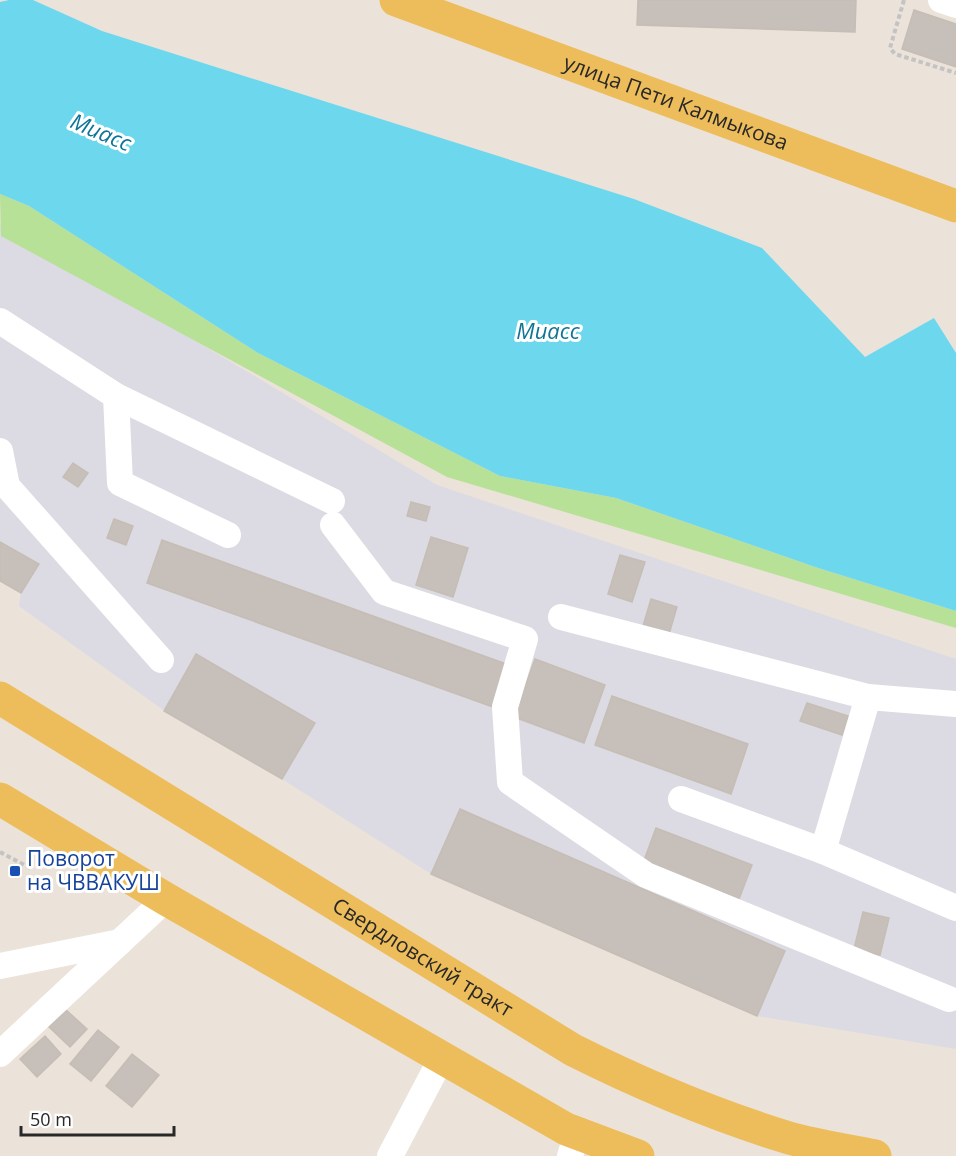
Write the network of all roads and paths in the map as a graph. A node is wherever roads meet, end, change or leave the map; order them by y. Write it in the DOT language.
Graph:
graph roads {
  1 [pos="396,0"];
  2 [pos="904,0"];
  3 [pos="941,0"];
  4 [pos="956,5"];
  5 [pos="956,73"];
  6 [pos="956,206"];
  7 [pos="0,321"];
  8 [pos="116,396"];
  9 [pos="0,451"];
  10 [pos="228,535"];
  11 [pos="561,617"];
  12 [pos="161,660"];
  13 [pos="868,697"];
  14 [pos="0,698"];
  15 [pos="956,704"];
  16 [pos="0,799"];
  17 [pos="681,799"];
  18 [pos="823,850"];
  19 [pos="0,852"];
  20 [pos="30,868"];
  21 [pos="166,899"];
  22 [pos="956,908"];
  23 [pos="120,942"];
  24 [pos="0,966"];
  25 [pos="954,996"];
  26 [pos="0,1054"];
  27 [pos="441,1059"];
  28 [pos="573,1145"];
  29 [pos="390,1156"];
  30 [pos="638,1156"];
  31 [pos="875,1156"];
  1 -- 6 [label="main road, улица Пети Калмыкова"];
  2 -- 5 [label="path"];
  3 -- 4 [label="street"];
  7 -- 8 [label="street"];
  8 -- 10 [label="street"];
  8 -- 25 [label="street"];
  9 -- 12 [label="street"];
  11 -- 13 [label="street"];
  13 -- 15 [label="street"];
  13 -- 18 [label="street"];
  14 -- 31 [label="main road, Свердловский тракт"];
  16 -- 21 [label="main road"];
  17 -- 18 [label="street"];
  18 -- 22 [label="street"];
  19 -- 20 [label="path"];
  21 -- 23 [label="street"];
  21 -- 27 [label="main road"];
  23 -- 24 [label="street"];
  23 -- 26 [label="street"];
  27 -- 28 [label="main road"];
  27 -- 29 [label="street"];
  28 -- 30 [label="main road"];
}
